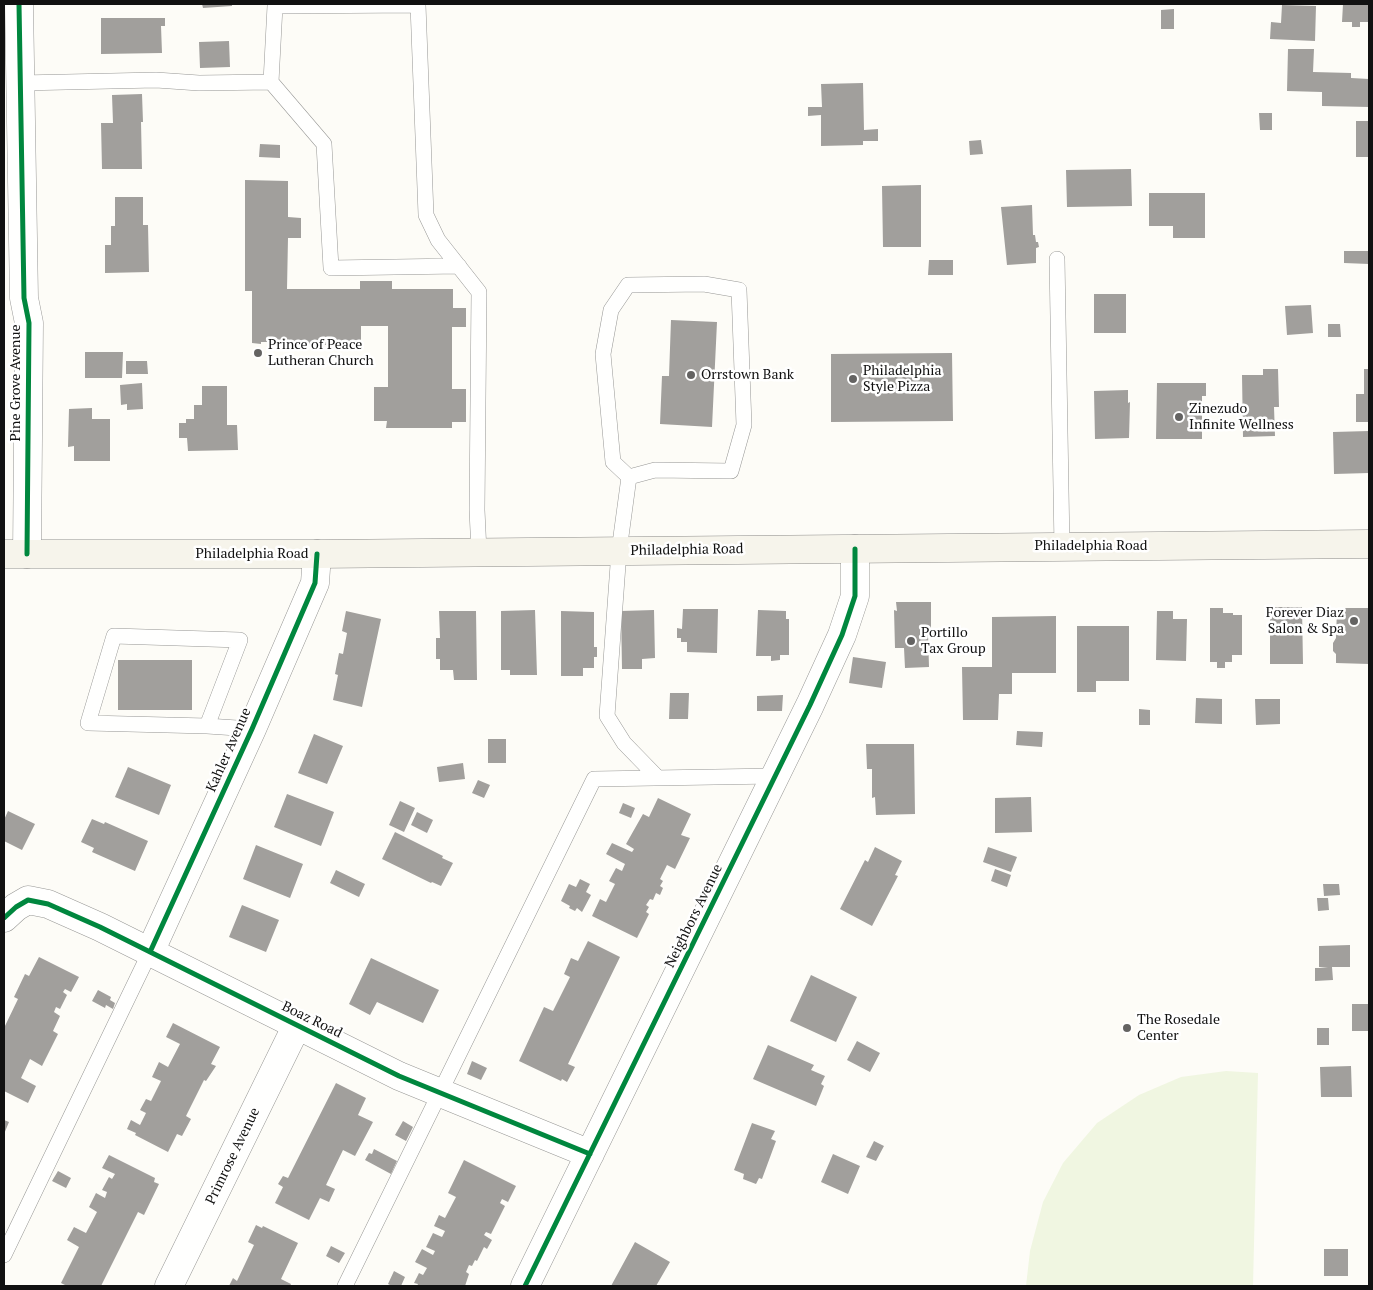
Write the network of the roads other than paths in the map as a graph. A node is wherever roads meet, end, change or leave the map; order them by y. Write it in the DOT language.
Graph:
graph roads {
  1 [pos="19,4"];
  2 [pos="274,5"];
  3 [pos="271,82"];
  4 [pos="15,99"];
  5 [pos="1057,259"];
  6 [pos="459,266"];
  7 [pos="629,477"];
  8 [pos="1369,544"];
  9 [pos="1062,546"];
  10 [pos="856,549"];
  11 [pos="619,551"];
  12 [pos="479,552"];
  13 [pos="16,554"];
  14 [pos="317,554"];
  15 [pos="207,726"];
  16 [pos="252,729"];
  17 [pos="774,776"];
  18 [pos="658,778"];
  19 [pos="4,918"];
  20 [pos="150,952"];
  21 [pos="297,1025"];
  22 [pos="440,1093"];
  23 [pos="590,1154"];
  24 [pos="4,1255"];
  25 [pos="169,1286"];
  26 [pos="345,1286"];
  27 [pos="526,1286"];
  1 -- 4 [label="street, Pine Grove Avenue"];
  2 -- 3 [label="lane"];
  2 -- 6 [label="lane"];
  3 -- 4 [label="lane"];
  3 -- 6 [label="lane"];
  4 -- 13 [label="street, Pine Grove Avenue"];
  5 -- 9 [label="lane"];
  6 -- 12 [label="lane"];
  7 -- 7 [label="lane"];
  7 -- 11 [label="lane"];
  8 -- 9 [label="main road, Philadelphia Road"];
  9 -- 10 [label="main road, Philadelphia Road"];
  10 -- 11 [label="main road, Philadelphia Road"];
  10 -- 17 [label="street, Neighbors Avenue"];
  11 -- 12 [label="main road, Philadelphia Road"];
  11 -- 18 [label="lane"];
  12 -- 14 [label="main road, Philadelphia Road"];
  13 -- 14 [label="main road, Philadelphia Road"];
  14 -- 16 [label="street, Kahler Avenue"];
  15 -- 15 [label="lane"];
  15 -- 16 [label="lane"];
  16 -- 20 [label="street, Kahler Avenue"];
  17 -- 18 [label="lane"];
  17 -- 23 [label="street, Neighbors Avenue"];
  18 -- 22 [label="lane"];
  19 -- 20 [label="street, Boaz Road"];
  20 -- 21 [label="street, Boaz Road"];
  20 -- 24 [label="lane"];
  21 -- 22 [label="street, Boaz Road"];
  21 -- 25 [label="street, Primrose Avenue"];
  22 -- 23 [label="street, Boaz Road"];
  22 -- 26 [label="lane"];
  23 -- 27 [label="street, Neighbors Avenue"];
}
